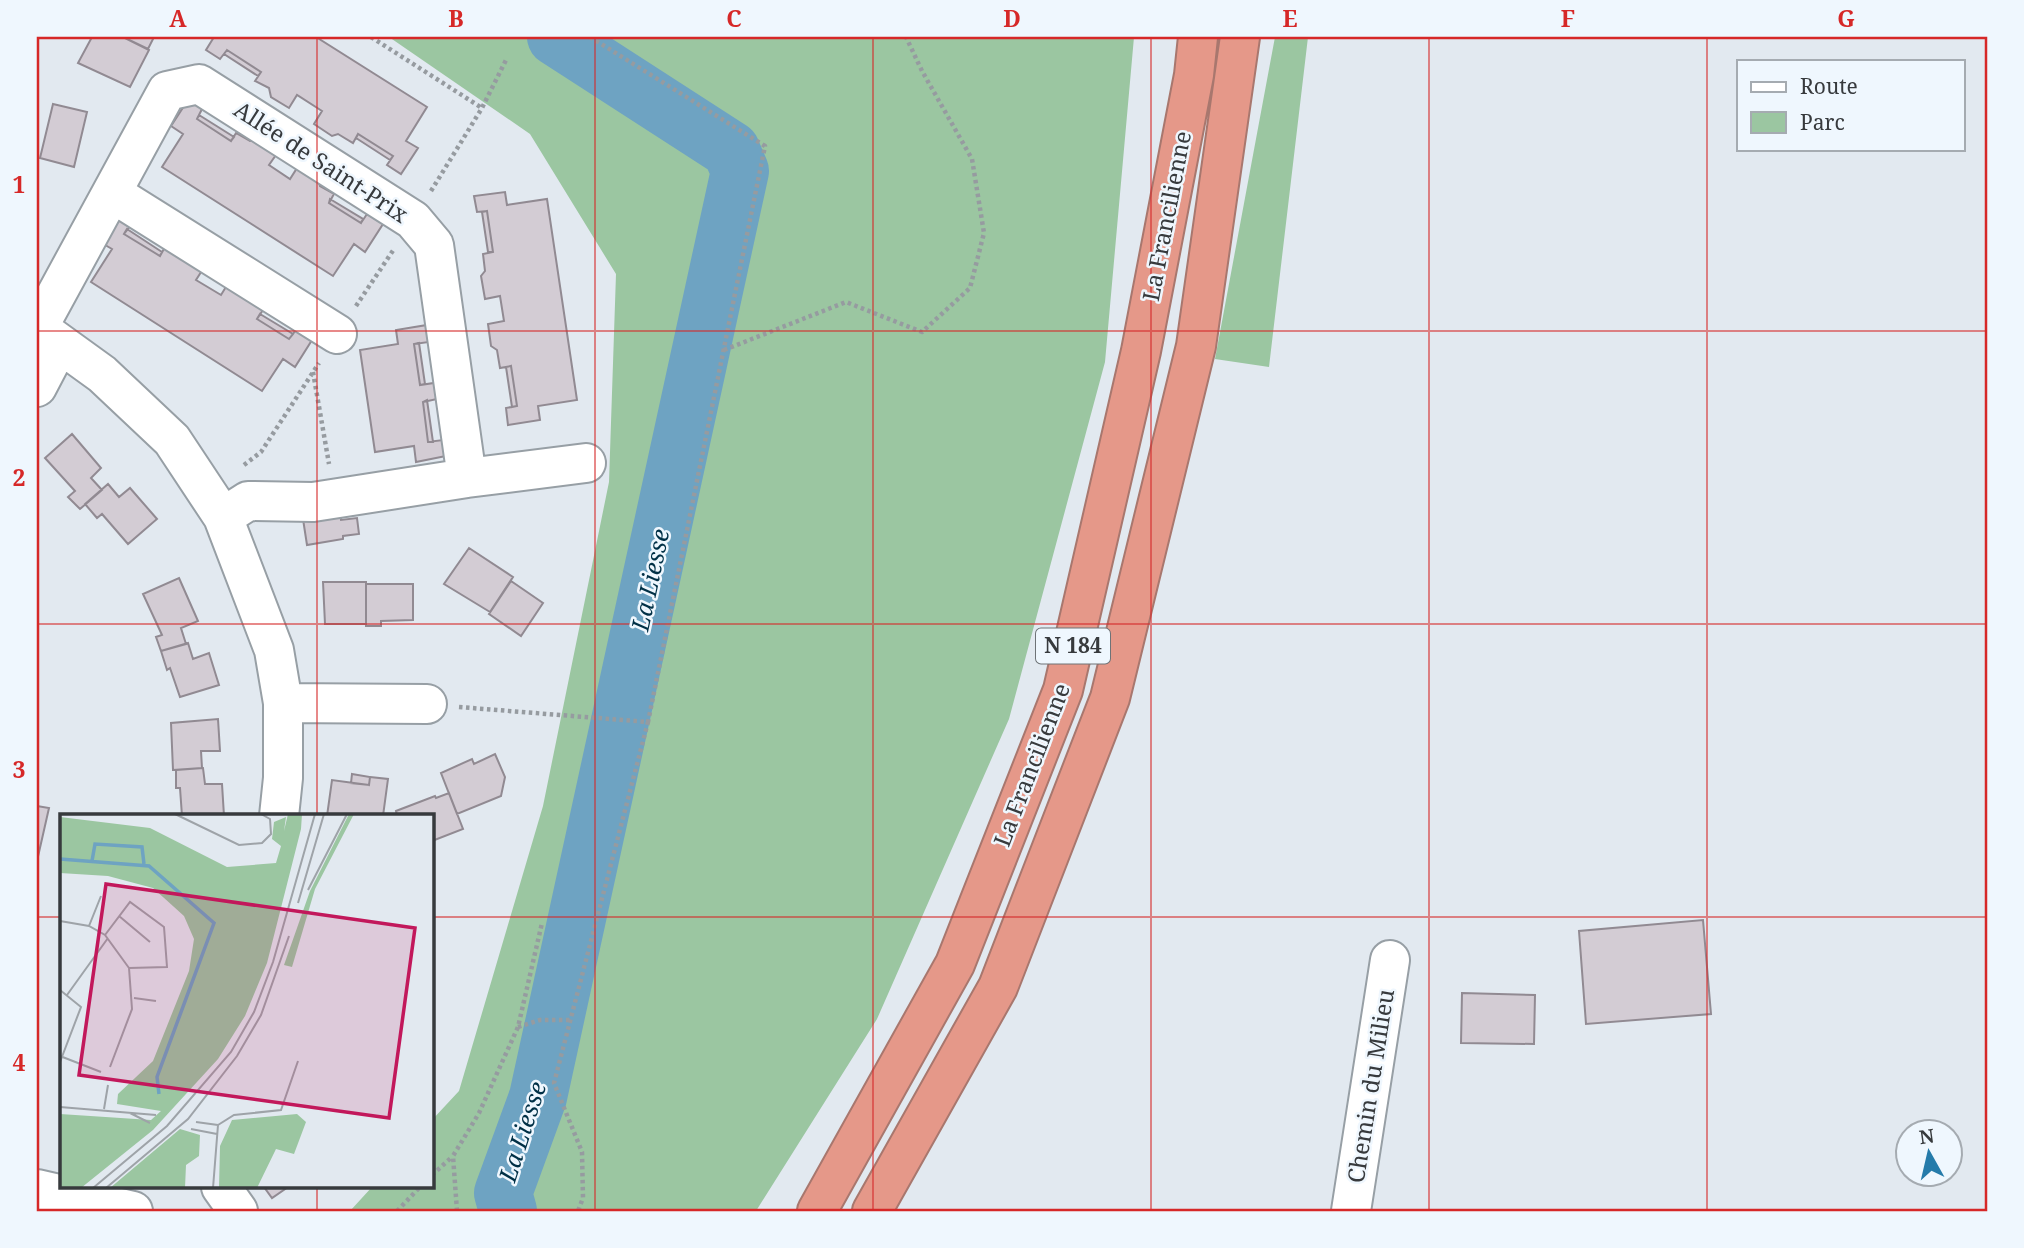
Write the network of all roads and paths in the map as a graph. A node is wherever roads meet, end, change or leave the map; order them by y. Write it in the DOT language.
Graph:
graph roads {
  1 [pos="371,37"];
  2 [pos="590,37"];
  3 [pos="906,37"];
  4 [pos="1198,37"];
  5 [pos="1240,37"];
  6 [pos="507,58"];
  7 [pos="482,108"];
  8 [pos="112,193"];
  9 [pos="413,220"];
  10 [pos="45,334"];
  11 [pos="337,334"];
  12 [pos="723,351"];
  13 [pos="313,372"];
  14 [pos="37,387"];
  15 [pos="586,463"];
  16 [pos="467,478"];
  17 [pos="335,499"];
  18 [pos="215,505"];
  19 [pos="283,704"];
  20 [pos="427,705"];
  21 [pos="648,722"];
  22 [pos="279,814"];
  23 [pos="542,923"];
  24 [pos="1391,960"];
  25 [pos="567,1020"];
  26 [pos="518,1027"];
  27 [pos="453,1156"];
  28 [pos="434,1173"];
  29 [pos="146,1188"];
  30 [pos="222,1188"];
  31 [pos="419,1188"];
  32 [pos="37,1189"];
  33 [pos="135,1211"];
  34 [pos="238,1211"];
  35 [pos="397,1211"];
  36 [pos="457,1211"];
  37 [pos="578,1211"];
  38 [pos="817,1211"];
  39 [pos="872,1211"];
  40 [pos="1351,1211"];
  1 -- 7 [label="path"];
  2 -- 12 [label="path"];
  3 -- 12 [label="path"];
  4 -- 38 [label="highway, La Francilienne / N 184"];
  5 -- 39 [label="highway, La Francilienne / N 184"];
  6 -- 7 [label="path"];
  7 -- 9 [label="path"];
  8 -- 9 [label="street, Allée de Saint-Prix"];
  8 -- 10 [label="street, Allée de Saint-Prix"];
  8 -- 11 [label="street"];
  9 -- 11 [label="path"];
  9 -- 16 [label="street, Allée de Saint-Prix"];
  10 -- 14 [label="street, Allée de Saint-Prix"];
  10 -- 18 [label="street"];
  11 -- 13 [label="path"];
  12 -- 21 [label="path"];
  13 -- 17 [label="path"];
  13 -- 18 [label="path"];
  15 -- 16 [label="street"];
  16 -- 17 [label="street"];
  17 -- 18 [label="street"];
  18 -- 19 [label="street"];
  19 -- 20 [label="street"];
  19 -- 22 [label="street"];
  20 -- 21 [label="path"];
  21 -- 25 [label="path"];
  23 -- 26 [label="path"];
  24 -- 40 [label="street, Chemin du Milieu"];
  25 -- 26 [label="path"];
  25 -- 37 [label="path"];
  26 -- 27 [label="path"];
  27 -- 28 [label="path"];
  27 -- 36 [label="path"];
  29 -- 33 [label="street"];
  30 -- 34 [label="street"];
  31 -- 35 [label="path"];
  32 -- 33 [label="street"];
}
